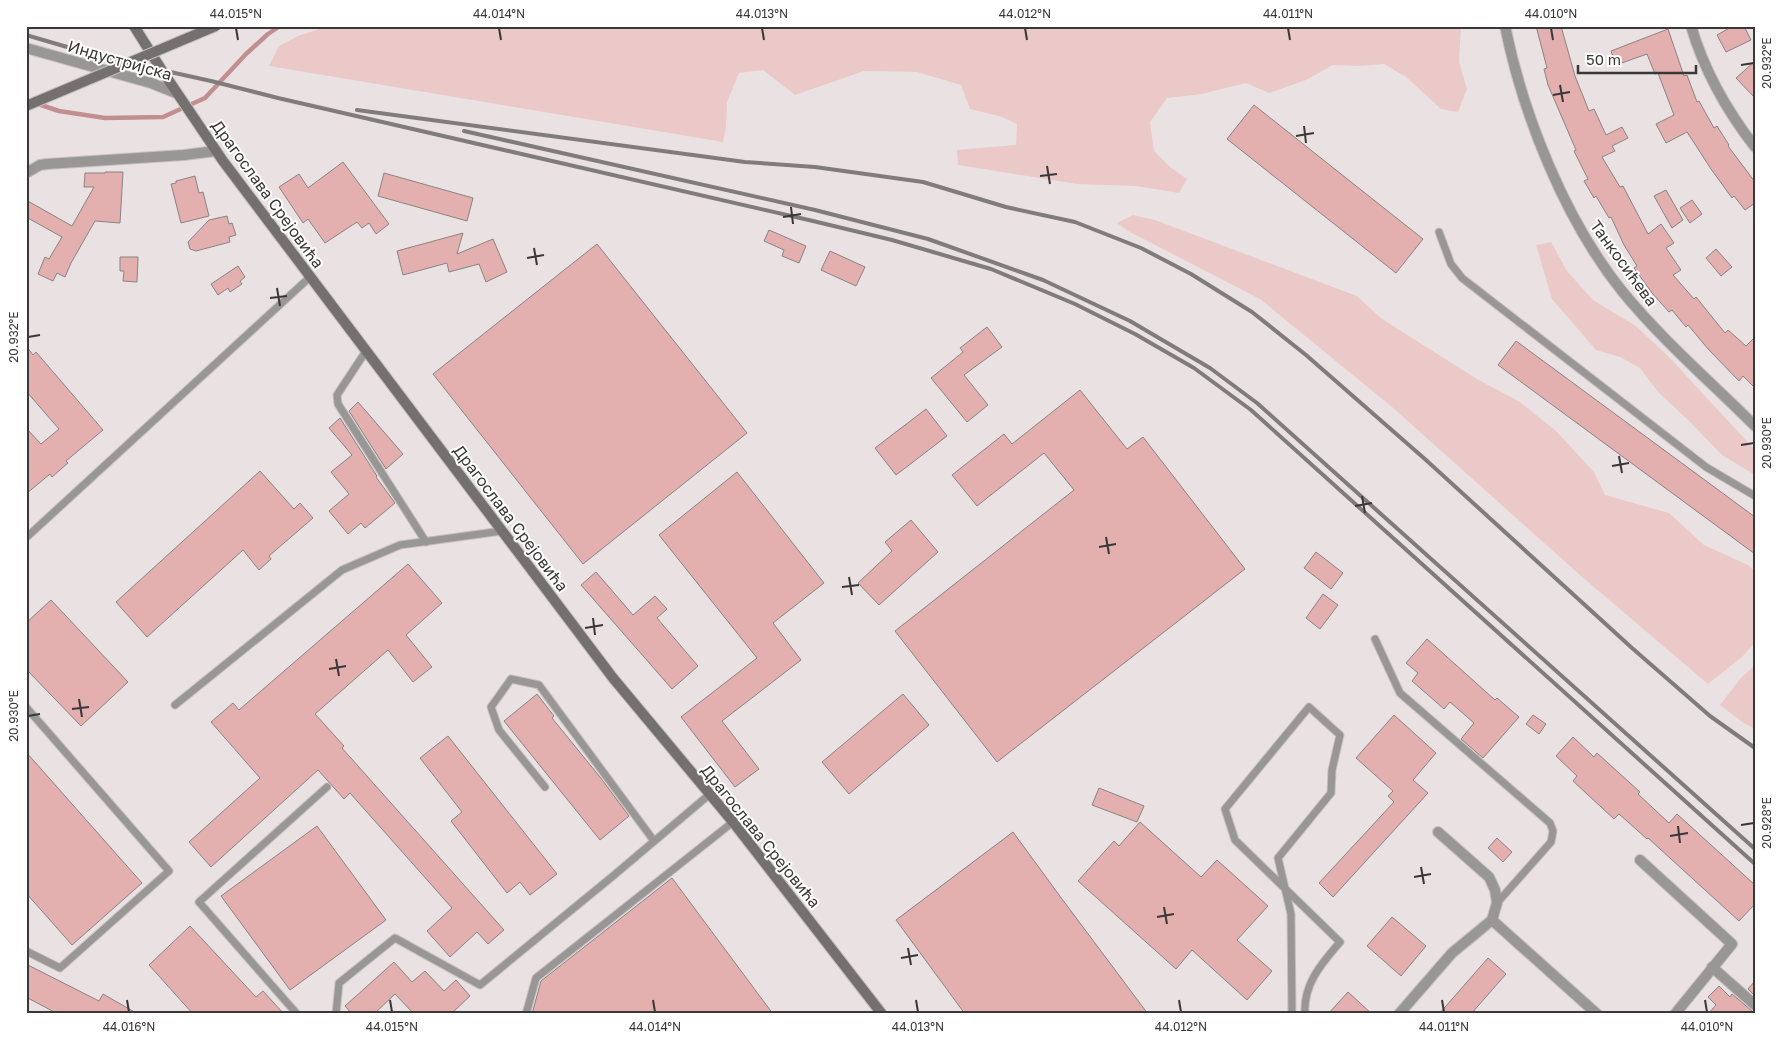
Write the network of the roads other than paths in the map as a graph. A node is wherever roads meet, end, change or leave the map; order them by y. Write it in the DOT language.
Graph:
graph roads {
  1 [pos="134,26"];
  2 [pos="216,26"];
  3 [pos="1504,26"];
  4 [pos="1691,26"];
  5 [pos="26,48"];
  6 [pos="179,97"];
  7 [pos="26,106"];
  8 [pos="1755,147"];
  9 [pos="216,151"];
  10 [pos="26,173"];
  11 [pos="1439,232"];
  12 [pos="310,277"];
  13 [pos="366,351"];
  14 [pos="1755,426"];
  15 [pos="1755,496"];
  16 [pos="502,531"];
  17 [pos="28,536"];
  18 [pos="426,542"];
  19 [pos="1375,639"];
  20 [pos="175,705"];
  21 [pos="26,707"];
  22 [pos="327,787"];
  23 [pos="545,787"];
  24 [pos="710,794"];
  25 [pos="733,822"];
  26 [pos="1438,832"];
  27 [pos="654,841"];
  28 [pos="1640,860"];
  29 [pos="1286,892"];
  30 [pos="1497,903"];
  31 [pos="1492,920"];
  32 [pos="26,951"];
  33 [pos="1712,967"];
  34 [pos="1755,1005"];
  35 [pos="297,1014"];
  36 [pos="336,1014"];
  37 [pos="526,1014"];
  38 [pos="882,1014"];
  39 [pos="1292,1014"];
  40 [pos="1305,1014"];
  41 [pos="1399,1014"];
  42 [pos="1597,1014"];
  43 [pos="1675,1014"];
  1 -- 6 [label="street, Драгослава Срејовића"];
  2 -- 7 [label="street, bridge"];
  3 -- 14 [label="street, Танкосићева"];
  4 -- 8 [label="street"];
  5 -- 6 [label="street, Индустријска"];
  6 -- 9 [label="street, Драгослава Срејовића"];
  9 -- 10 [label="street"];
  9 -- 12 [label="street, Драгослава Срејовића"];
  11 -- 15 [label="lane"];
  12 -- 13 [label="street, Драгослава Срејовића"];
  12 -- 17 [label="lane"];
  13 -- 16 [label="street, Драгослава Срејовића"];
  13 -- 18 [label="lane"];
  16 -- 18 [label="lane"];
  16 -- 24 [label="street, Драгослава Срејовића"];
  18 -- 20 [label="lane"];
  19 -- 30 [label="lane"];
  21 -- 32 [label="lane"];
  22 -- 35 [label="lane"];
  23 -- 27 [label="lane"];
  24 -- 25 [label="street, Драгослава Срејовића"];
  24 -- 27 [label="lane"];
  25 -- 37 [label="lane"];
  25 -- 38 [label="street, Драгослава Срејовића"];
  26 -- 30 [label="street"];
  27 -- 36 [label="lane"];
  28 -- 33 [label="street"];
  29 -- 29 [label="lane"];
  29 -- 39 [label="lane"];
  29 -- 40 [label="lane"];
  30 -- 31 [label="street"];
  31 -- 41 [label="street"];
  31 -- 42 [label="street"];
  33 -- 34 [label="street"];
  33 -- 43 [label="street"];
}
